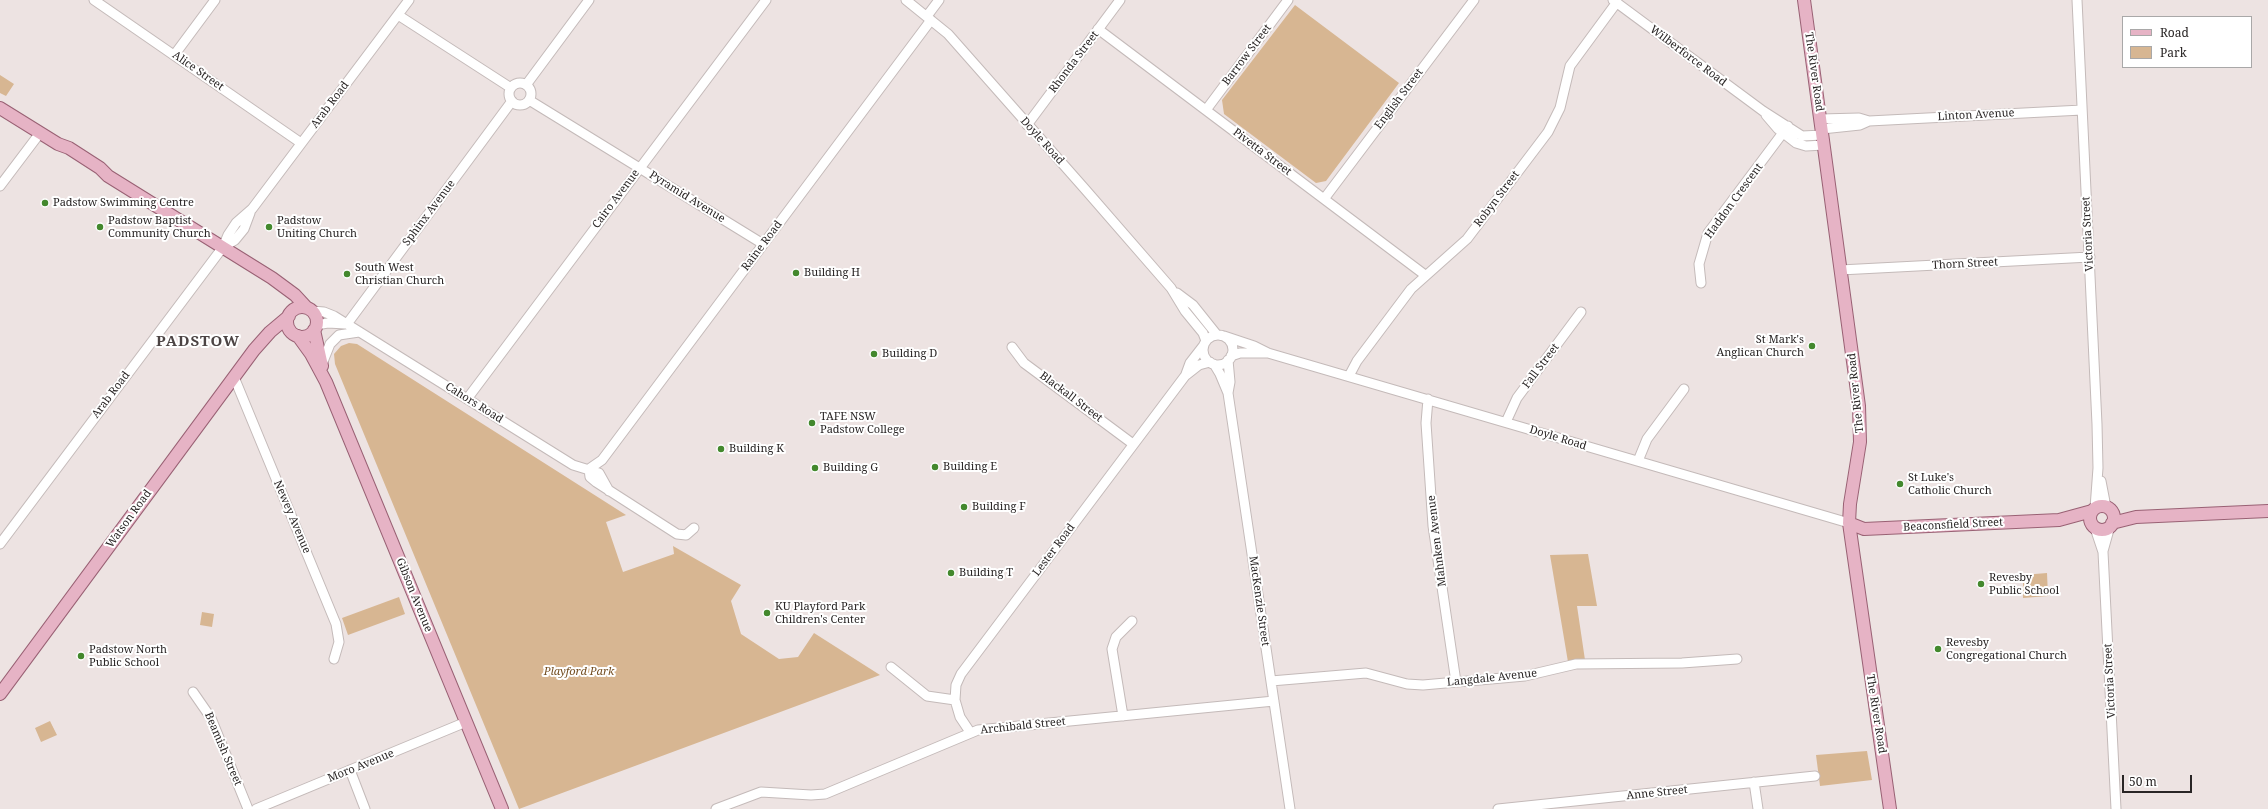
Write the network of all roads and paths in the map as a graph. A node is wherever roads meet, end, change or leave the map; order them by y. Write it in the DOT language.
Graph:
graph roads {
  1 [pos="94,0"];
  2 [pos="215,0"];
  3 [pos="409,0"];
  4 [pos="589,0"];
  5 [pos="766,0"];
  6 [pos="906,0"];
  7 [pos="939,0"];
  8 [pos="1120,0"];
  9 [pos="1288,0"];
  10 [pos="1474,0"];
  11 [pos="1804,0"];
  12 [pos="2077,0"];
  13 [pos="1617,1"];
  14 [pos="398,15"];
  15 [pos="929,18"];
  16 [pos="1098,29"];
  17 [pos="175,54"];
  18 [pos="526,85"];
  19 [pos="511,88"];
  20 [pos="529,100"];
  21 [pos="512,101"];
  22 [pos="0,108"];
  23 [pos="1206,110"];
  24 [pos="2082,110"];
  25 [pos="1027,124"];
  26 [pos="1786,130"];
  27 [pos="1823,132"];
  28 [pos="40,133"];
  29 [pos="301,143"];
  30 [pos="640,167"];
  31 [pos="0,186"];
  32 [pos="1324,199"];
  33 [pos="763,244"];
  34 [pos="223,247"];
  35 [pos="2090,257"];
  36 [pos="1840,270"];
  37 [pos="1425,275"];
  38 [pos="278,282"];
  39 [pos="1701,283"];
  40 [pos="1171,288"];
  41 [pos="309,310"];
  42 [pos="1581,312"];
  43 [pos="290,315"];
  44 [pos="347,324"];
  45 [pos="315,328"];
  46 [pos="360,332"];
  47 [pos="295,334"];
  48 [pos="1221,336"];
  49 [pos="1205,343"];
  50 [pos="259,344"];
  51 [pos="1012,346"];
  52 [pos="1268,353"];
  53 [pos="1230,358"];
  54 [pos="1212,363"];
  55 [pos="322,364"];
  56 [pos="1185,376"];
  57 [pos="1349,376"];
  58 [pos="234,377"];
  59 [pos="326,382"];
  60 [pos="1684,389"];
  61 [pos="1228,393"];
  62 [pos="466,399"];
  63 [pos="1428,399"];
  64 [pos="1506,422"];
  65 [pos="1133,444"];
  66 [pos="1638,461"];
  67 [pos="589,469"];
  68 [pos="2268,511"];
  69 [pos="2105,515"];
  70 [pos="2059,520"];
  71 [pos="1849,523"];
  72 [pos="2094,526"];
  73 [pos="694,528"];
  74 [pos="0,544"];
  75 [pos="2103,552"];
  76 [pos="1132,621"];
  77 [pos="334,659"];
  78 [pos="1737,659"];
  79 [pos="891,667"];
  80 [pos="1271,681"];
  81 [pos="1456,682"];
  82 [pos="193,692"];
  83 [pos="0,694"];
  84 [pos="955,700"];
  85 [pos="1274,701"];
  86 [pos="1123,716"];
  87 [pos="466,722"];
  88 [pos="970,732"];
  89 [pos="350,770"];
  90 [pos="1815,776"];
  91 [pos="1754,782"];
  92 [pos="248,809"];
  93 [pos="256,809"];
  94 [pos="365,809"];
  95 [pos="502,809"];
  96 [pos="716,809"];
  97 [pos="1290,809"];
  98 [pos="1498,809"];
  99 [pos="1758,809"];
  100 [pos="1890,809"];
  101 [pos="2116,809"];
  1 -- 17 [label="street, Alice Street"];
  2 -- 17 [label="street"];
  3 -- 14 [label="street, Arab Road"];
  4 -- 18 [label="street"];
  5 -- 30 [label="street, Cairo Avenue"];
  6 -- 15 [label="street, Doyle Road"];
  7 -- 15 [label="street, Raine Road"];
  8 -- 16 [label="street, Rhonda Street"];
  9 -- 23 [label="street, Barrow Street"];
  10 -- 32 [label="street, English Street"];
  11 -- 27 [label="main road, The River Road"];
  12 -- 24 [label="street, Victoria Street"];
  13 -- 26 [label="street, Wilberforce Road"];
  13 -- 37 [label="street, Robyn Street"];
  14 -- 19 [label="street"];
  14 -- 29 [label="street, Arab Road"];
  15 -- 25 [label="street, Doyle Road"];
  15 -- 33 [label="street, Raine Road"];
  16 -- 23 [label="street, Pivetta Street"];
  16 -- 25 [label="street, Rhonda Street"];
  17 -- 29 [label="street, Alice Street"];
  18 -- 19 [label="street"];
  18 -- 20 [label="street"];
  19 -- 21 [label="street"];
  20 -- 21 [label="street"];
  20 -- 30 [label="street, Pyramid Avenue"];
  21 -- 44 [label="street, Sphinx Avenue"];
  22 -- 28 [label="main road"];
  23 -- 32 [label="street, Pivetta Street"];
  24 -- 27 [label="street, Linton Avenue"];
  24 -- 35 [label="street, Victoria Street"];
  25 -- 40 [label="street, Doyle Road"];
  26 -- 27 [label="street, Wilberforce Road"];
  26 -- 39 [label="street, Haddon Crescent"];
  27 -- 36 [label="main road, The River Road"];
  28 -- 31 [label="street"];
  28 -- 34 [label="main road"];
  29 -- 34 [label="street, Arab Road"];
  30 -- 33 [label="street, Pyramid Avenue"];
  30 -- 62 [label="street, Cairo Avenue"];
  32 -- 37 [label="street, Pivetta Street"];
  33 -- 67 [label="street, Raine Road"];
  34 -- 38 [label="main road"];
  34 -- 74 [label="street, Arab Road"];
  35 -- 36 [label="street, Thorn Street"];
  35 -- 69 [label="street, Victoria Street"];
  36 -- 71 [label="main road, The River Road"];
  37 -- 57 [label="street, Robyn Street"];
  38 -- 41 [label="main road"];
  38 -- 43 [label="main road"];
  40 -- 48 [label="street, Doyle Road"];
  40 -- 49 [label="street, Doyle Road"];
  41 -- 43 [label="main road"];
  41 -- 44 [label="street, Cahors Road"];
  41 -- 45 [label="main road"];
  42 -- 64 [label="street, Fall Street"];
  43 -- 47 [label="main road"];
  43 -- 50 [label="main road, Watson Road"];
  44 -- 45 [label="street, Cahors Road"];
  44 -- 46 [label="street, Cahors Road"];
  45 -- 47 [label="main road"];
  45 -- 55 [label="main road, Gibson Avenue"];
  46 -- 55 [label="street"];
  46 -- 62 [label="street, Cahors Road"];
  47 -- 50 [label="main road, Watson Road"];
  47 -- 59 [label="main road, Gibson Avenue"];
  48 -- 49 [label="street"];
  48 -- 52 [label="street, Doyle Road"];
  48 -- 53 [label="street"];
  49 -- 54 [label="street"];
  49 -- 56 [label="street, Lester Road"];
  50 -- 58 [label="main road, Watson Road"];
  51 -- 65 [label="street, Blackall Street"];
  52 -- 53 [label="street, Doyle Road"];
  52 -- 57 [label="street, Doyle Road"];
  53 -- 54 [label="street"];
  53 -- 61 [label="street, MacKenzie Street"];
  54 -- 56 [label="street, Lester Road"];
  54 -- 61 [label="street, MacKenzie Street"];
  55 -- 59 [label="main road, Gibson Avenue"];
  56 -- 65 [label="street, Lester Road"];
  57 -- 63 [label="street, Doyle Road"];
  58 -- 77 [label="street, Newey Avenue"];
  58 -- 83 [label="main road, Watson Road"];
  59 -- 87 [label="main road, Gibson Avenue"];
  60 -- 66 [label="street"];
  61 -- 80 [label="street, MacKenzie Street"];
  62 -- 67 [label="street, Cahors Road"];
  63 -- 64 [label="street, Doyle Road"];
  63 -- 81 [label="street, Mahnken Avenue"];
  64 -- 66 [label="street, Doyle Road"];
  65 -- 84 [label="street, Lester Road"];
  66 -- 71 [label="street, Doyle Road"];
  67 -- 73 [label="street"];
  68 -- 69 [label="main road, Beaconsfield Street"];
  69 -- 70 [label="main road, Beaconsfield Street"];
  69 -- 72 [label="main road"];
  69 -- 72 [label="main road, Beaconsfield Street"];
  69 -- 75 [label="street, Victoria Street"];
  70 -- 71 [label="main road, Beaconsfield Street"];
  70 -- 72 [label="main road, Beaconsfield Street"];
  71 -- 100 [label="main road, The River Road"];
  72 -- 75 [label="street, Victoria Street"];
  75 -- 101 [label="street, Victoria Street"];
  76 -- 86 [label="street"];
  78 -- 81 [label="street, Langdale Avenue"];
  79 -- 84 [label="street"];
  80 -- 81 [label="street, Langdale Avenue"];
  80 -- 85 [label="street, MacKenzie Street"];
  82 -- 92 [label="street, Beamish Street"];
  84 -- 88 [label="street, Lester Road"];
  85 -- 86 [label="street, Archibald Street"];
  85 -- 97 [label="street, MacKenzie Street"];
  86 -- 88 [label="street, Archibald Street"];
  87 -- 89 [label="street, Moro Avenue"];
  87 -- 95 [label="main road, Gibson Avenue"];
  88 -- 96 [label="street, Archibald Street"];
  89 -- 93 [label="street, Moro Avenue"];
  89 -- 94 [label="street"];
  90 -- 91 [label="street, Anne Street"];
  91 -- 98 [label="street, Anne Street"];
  91 -- 99 [label="street"];
}
